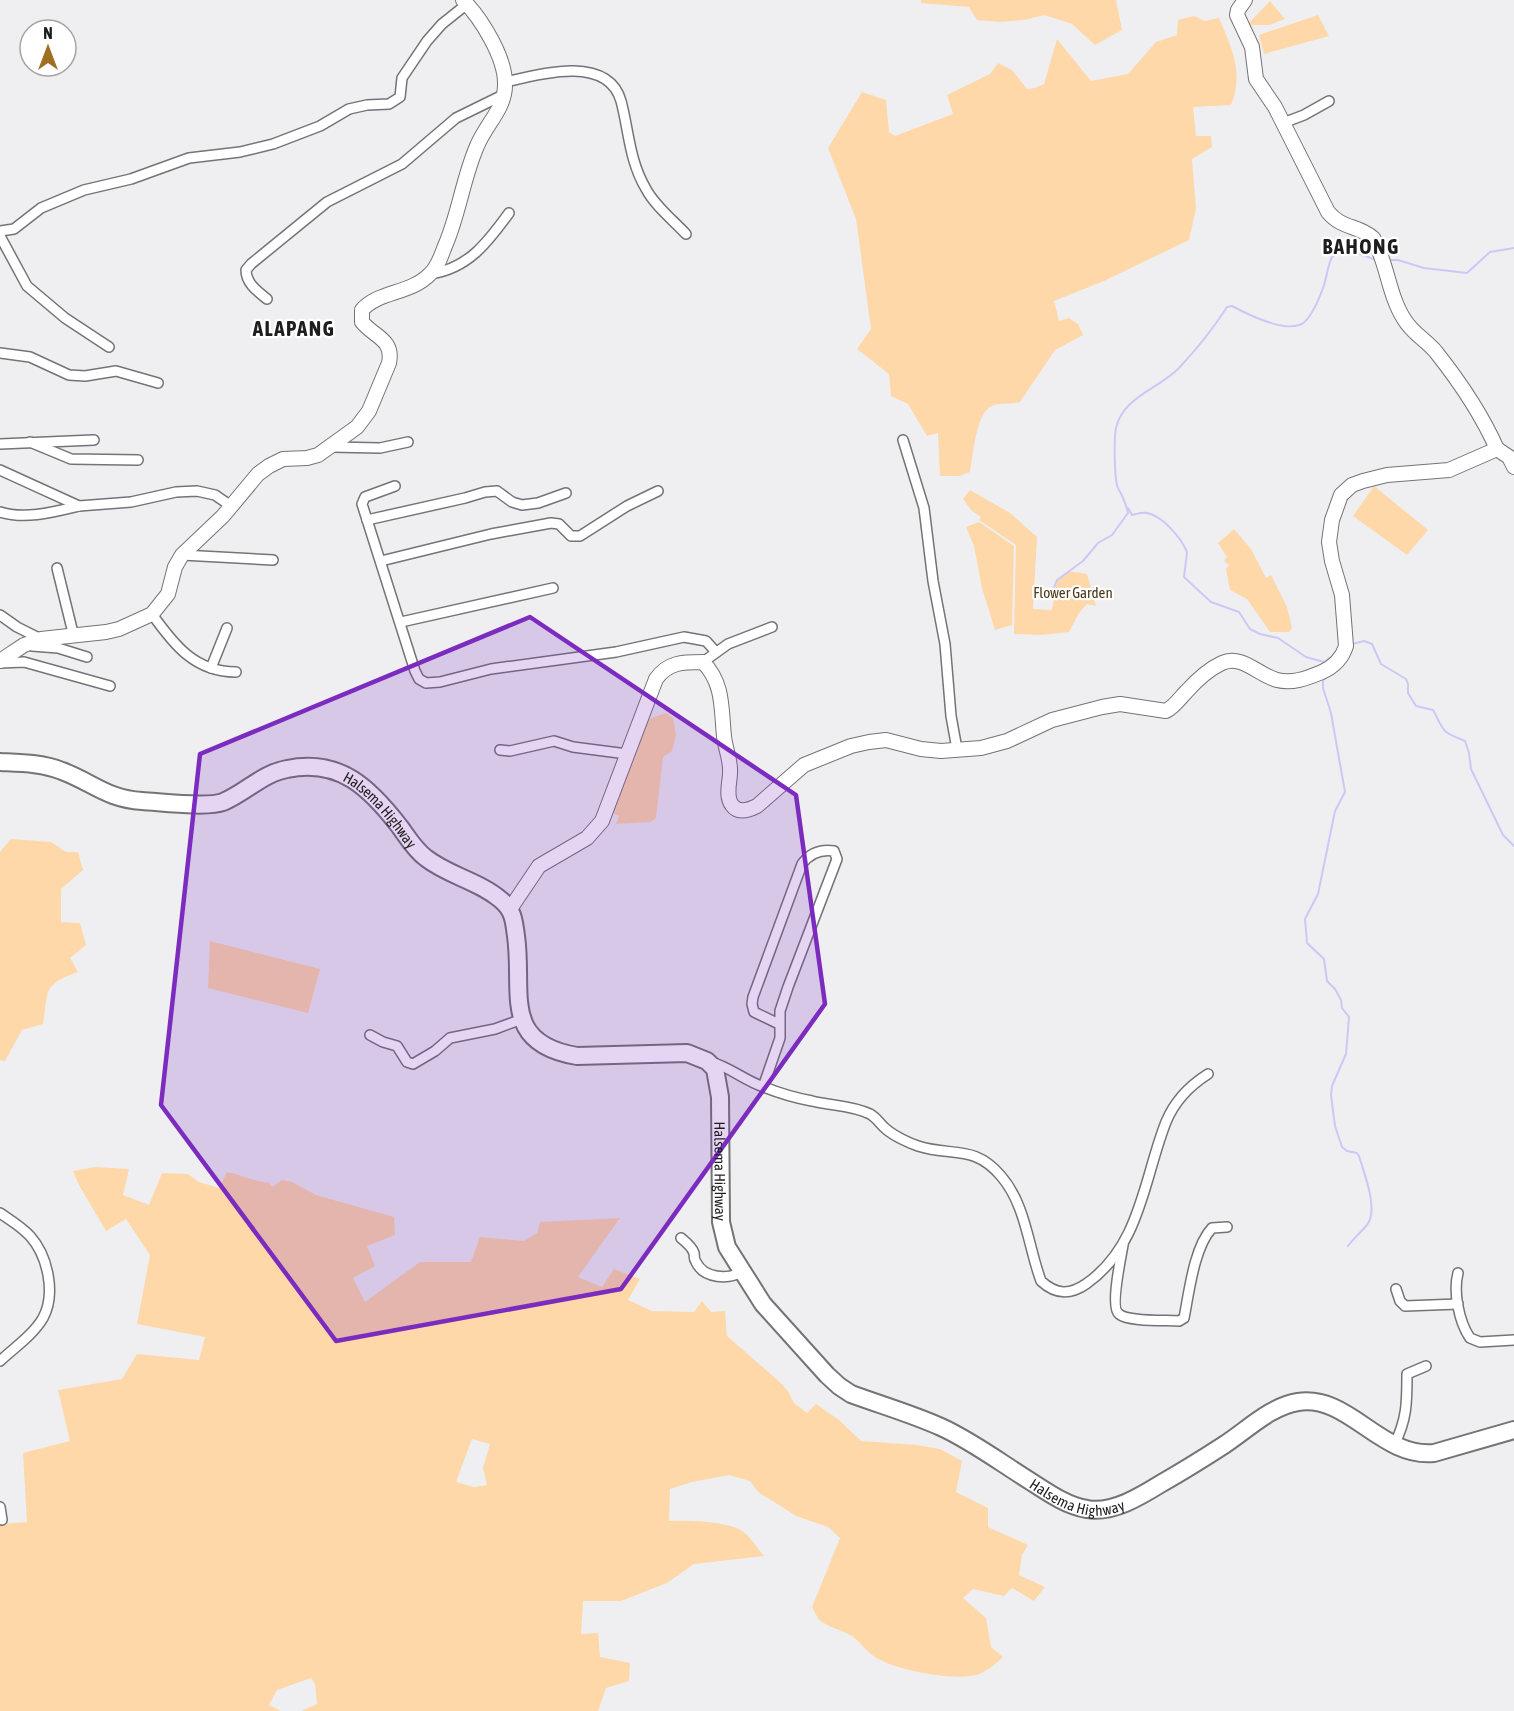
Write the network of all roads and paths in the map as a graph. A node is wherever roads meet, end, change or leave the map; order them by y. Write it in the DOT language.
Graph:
graph roads {
  1 [pos="1245,0"];
  2 [pos="465,2"];
  3 [pos="505,88"];
  4 [pos="1329,101"];
  5 [pos="1283,123"];
  6 [pos="509,213"];
  7 [pos="0,231"];
  8 [pos="686,234"];
  9 [pos="0,236"];
  10 [pos="430,274"];
  11 [pos="267,300"];
  12 [pos="109,347"];
  13 [pos="0,353"];
  14 [pos="158,383"];
  15 [pos="94,440"];
  16 [pos="903,440"];
  17 [pos="30,442"];
  18 [pos="408,442"];
  19 [pos="0,444"];
  20 [pos="331,447"];
  21 [pos="1497,449"];
  22 [pos="138,460"];
  23 [pos="1514,467"];
  24 [pos="0,470"];
  25 [pos="395,486"];
  26 [pos="658,491"];
  27 [pos="566,493"];
  28 [pos="79,506"];
  29 [pos="231,506"];
  30 [pos="0,512"];
  31 [pos="367,520"];
  32 [pos="182,555"];
  33 [pos="273,560"];
  34 [pos="381,561"];
  35 [pos="57,568"];
  36 [pos="553,588"];
  37 [pos="152,614"];
  38 [pos="0,615"];
  39 [pos="401,622"];
  40 [pos="772,627"];
  41 [pos="227,628"];
  42 [pos="75,637"];
  43 [pos="41,639"];
  44 [pos="24,645"];
  45 [pos="716,652"];
  46 [pos="87,657"];
  47 [pos="0,662"];
  48 [pos="702,662"];
  49 [pos="211,668"];
  50 [pos="236,672"];
  51 [pos="110,686"];
  52 [pos="957,749"];
  53 [pos="500,750"];
  54 [pos="627,754"];
  55 [pos="0,762"];
  56 [pos="510,909"];
  57 [pos="522,1019"];
  58 [pos="779,1024"];
  59 [pos="370,1035"];
  60 [pos="707,1061"];
  61 [pos="1208,1074"];
  62 [pos="763,1087"];
  63 [pos="0,1213"];
  64 [pos="1227,1227"];
  65 [pos="681,1238"];
  66 [pos="1124,1240"];
  67 [pos="1121,1256"];
  68 [pos="1109,1262"];
  69 [pos="743,1271"];
  70 [pos="1458,1273"];
  71 [pos="1396,1289"];
  72 [pos="1458,1304"];
  73 [pos="1514,1340"];
  74 [pos="0,1361"];
  75 [pos="1426,1366"];
  76 [pos="1514,1430"];
  77 [pos="1394,1445"];
  78 [pos="0,1508"];
  79 [pos="2,1520"];
  1 -- 5 [label="street"];
  2 -- 3 [label="street"];
  2 -- 7 [label="street"];
  3 -- 8 [label="street"];
  3 -- 10 [label="street"];
  3 -- 11 [label="street"];
  4 -- 5 [label="street"];
  5 -- 21 [label="street"];
  6 -- 10 [label="street"];
  9 -- 12 [label="street"];
  10 -- 20 [label="street"];
  13 -- 14 [label="street"];
  15 -- 17 [label="street"];
  16 -- 52 [label="street"];
  17 -- 19 [label="street"];
  17 -- 22 [label="street"];
  18 -- 20 [label="street"];
  20 -- 29 [label="street"];
  21 -- 23 [label="street"];
  21 -- 52 [label="street"];
  24 -- 28 [label="street"];
  25 -- 31 [label="street"];
  26 -- 34 [label="street"];
  27 -- 31 [label="street"];
  28 -- 29 [label="street"];
  28 -- 30 [label="street"];
  29 -- 32 [label="street"];
  31 -- 34 [label="street"];
  32 -- 33 [label="street"];
  32 -- 37 [label="street"];
  34 -- 39 [label="street"];
  35 -- 42 [label="street"];
  36 -- 39 [label="street"];
  37 -- 42 [label="street"];
  37 -- 49 [label="street"];
  38 -- 43 [label="street"];
  39 -- 45 [label="street"];
  40 -- 45 [label="street"];
  41 -- 49 [label="street"];
  42 -- 43 [label="street"];
  43 -- 44 [label="street"];
  44 -- 46 [label="street"];
  44 -- 47 [label="street"];
  45 -- 48 [label="street"];
  47 -- 51 [label="street"];
  48 -- 52 [label="street"];
  48 -- 54 [label="street"];
  49 -- 50 [label="street"];
  53 -- 54 [label="street"];
  54 -- 56 [label="street"];
  55 -- 56 [label="highway, Halsema Highway"];
  56 -- 57 [label="highway"];
  57 -- 59 [label="street"];
  57 -- 60 [label="highway"];
  58 -- 58 [label="street"];
  58 -- 62 [label="street"];
  60 -- 62 [label="street"];
  60 -- 69 [label="highway, Halsema Highway"];
  61 -- 66 [label="street"];
  62 -- 68 [label="street"];
  63 -- 74 [label="street"];
  64 -- 67 [label="street"];
  65 -- 69 [label="street"];
  66 -- 67 [label="street"];
  66 -- 68 [label="street"];
  67 -- 68 [label="street"];
  69 -- 77 [label="highway, Halsema Highway"];
  70 -- 72 [label="street"];
  71 -- 72 [label="street"];
  72 -- 73 [label="street"];
  75 -- 77 [label="street"];
  76 -- 77 [label="highway, Halsema Highway"];
  78 -- 79 [label="street"];
}
